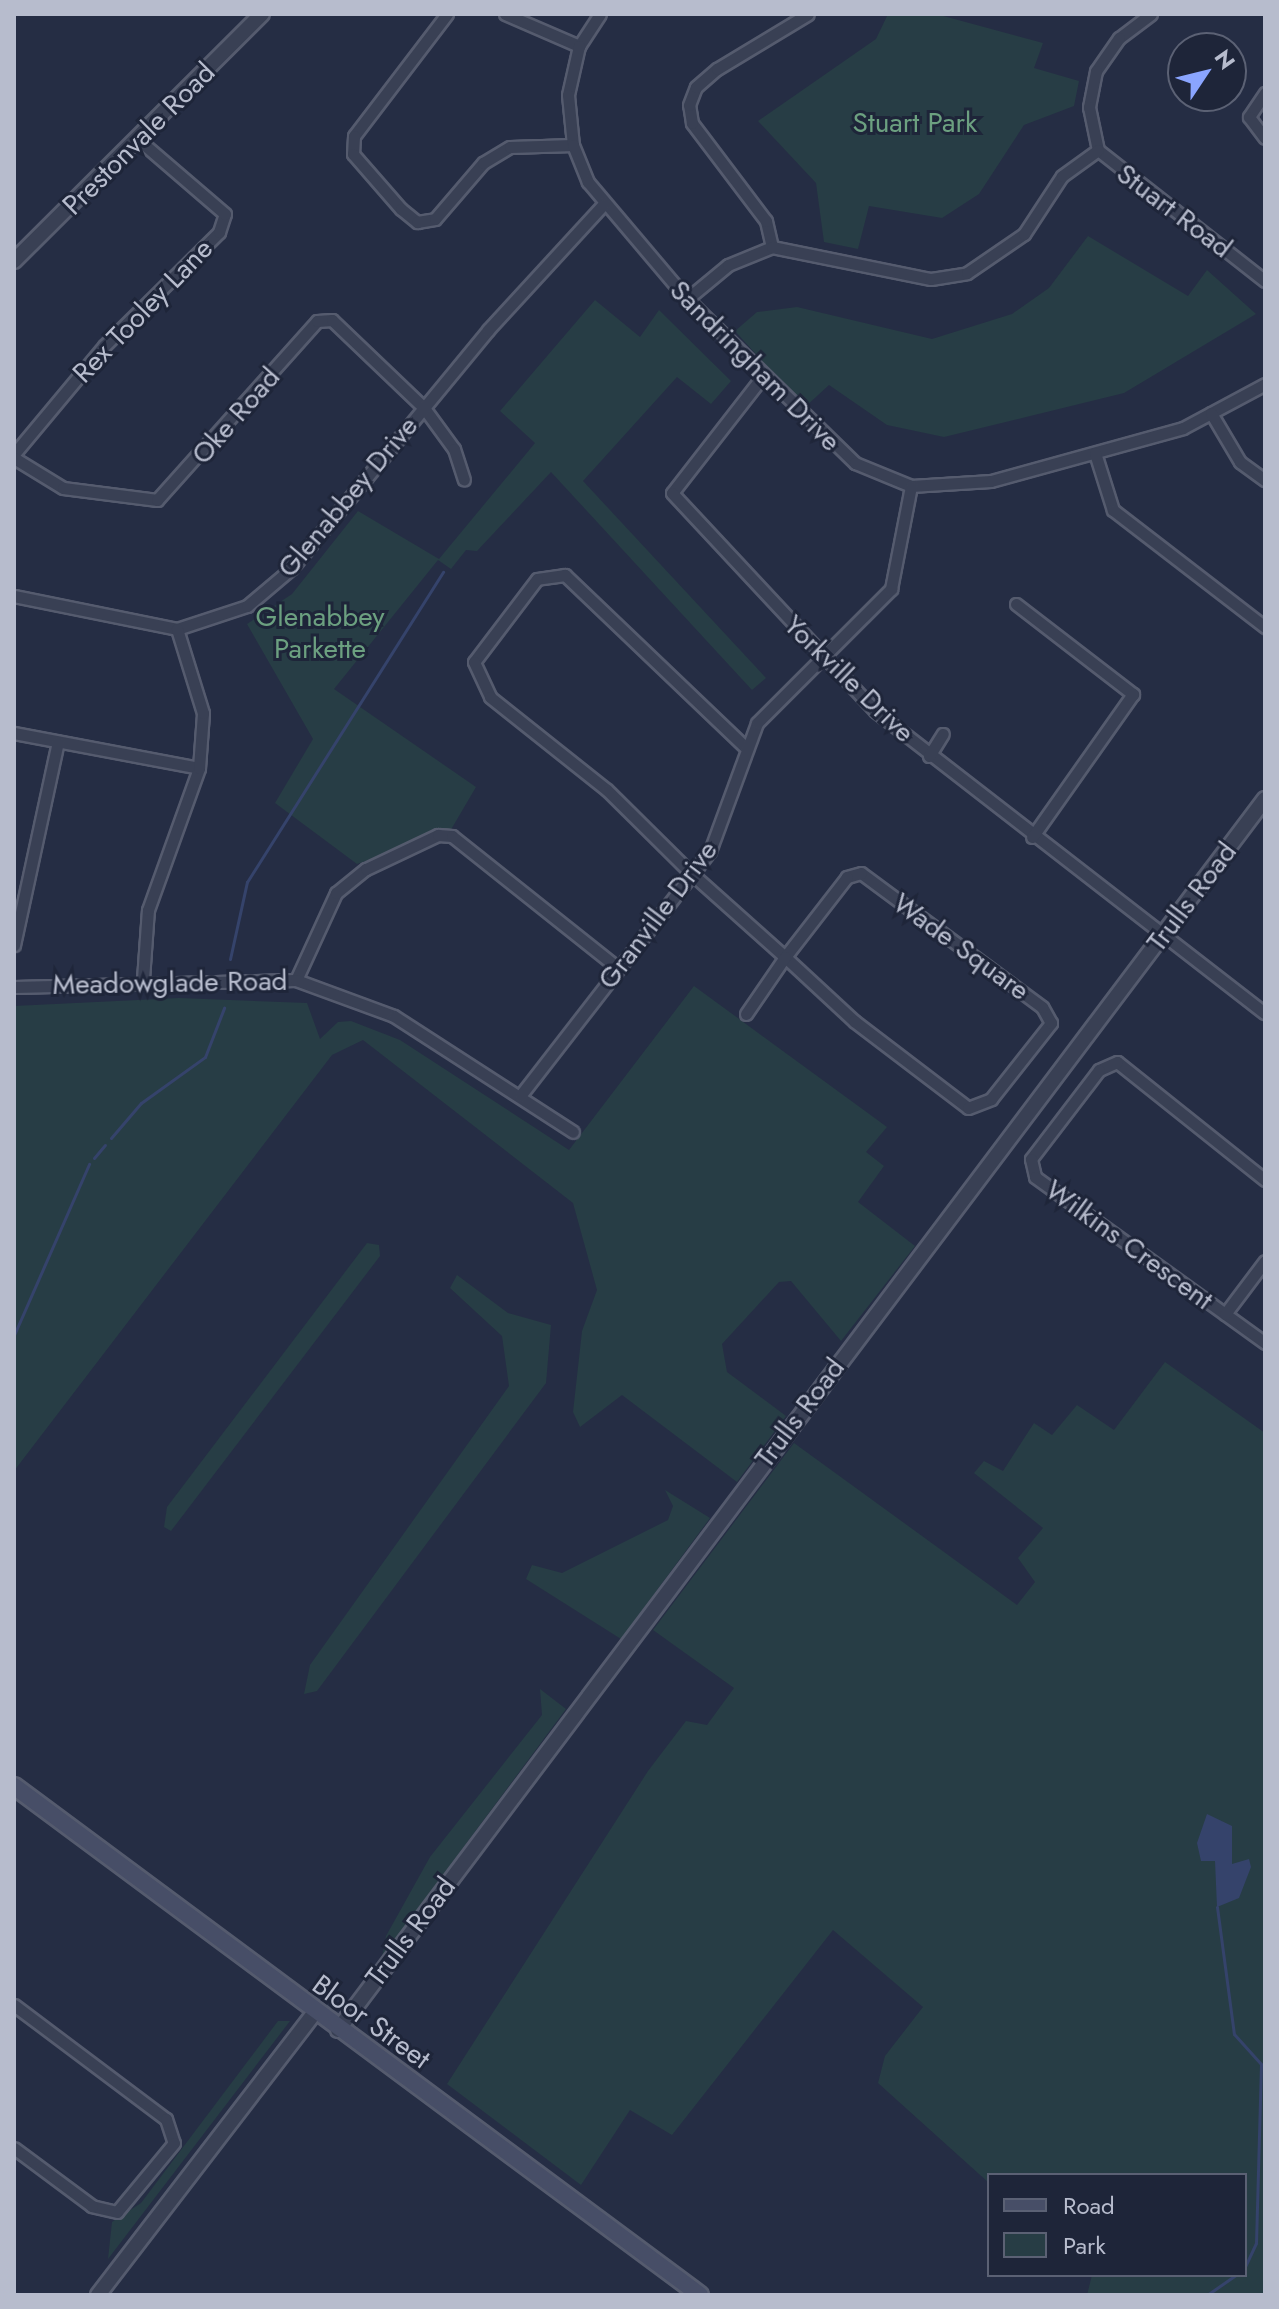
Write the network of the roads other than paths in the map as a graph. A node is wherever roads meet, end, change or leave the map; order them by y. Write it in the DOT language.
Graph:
graph roads {
  1 [pos="262,14"];
  2 [pos="447,14"];
  3 [pos="505,14"];
  4 [pos="600,14"];
  5 [pos="808,14"];
  6 [pos="1151,14"];
  7 [pos="579,46"];
  8 [pos="1265,93"];
  9 [pos="1265,138"];
  10 [pos="139,140"];
  11 [pos="573,145"];
  12 [pos="1098,150"];
  13 [pos="604,204"];
  14 [pos="772,247"];
  15 [pos="14,261"];
  16 [pos="1265,281"];
  17 [pos="687,299"];
  18 [pos="763,376"];
  19 [pos="1265,384"];
  20 [pos="424,408"];
  21 [pos="1211,413"];
  22 [pos="1095,453"];
  23 [pos="14,456"];
  24 [pos="464,479"];
  25 [pos="1265,480"];
  26 [pos="911,486"];
  27 [pos="14,596"];
  28 [pos="1016,604"];
  29 [pos="1265,627"];
  30 [pos="177,629"];
  31 [pos="820,655"];
  32 [pos="14,733"];
  33 [pos="943,734"];
  34 [pos="58,742"];
  35 [pos="744,746"];
  36 [pos="929,756"];
  37 [pos="199,768"];
  38 [pos="1265,799"];
  39 [pos="1032,837"];
  40 [pos="691,873"];
  41 [pos="1162,937"];
  42 [pos="14,945"];
  43 [pos="785,957"];
  44 [pos="618,968"];
  45 [pos="143,979"];
  46 [pos="296,980"];
  47 [pos="14,987"];
  48 [pos="1265,1013"];
  49 [pos="746,1014"];
  50 [pos="520,1096"];
  51 [pos="573,1132"];
  52 [pos="1265,1180"];
  53 [pos="1265,1261"];
  54 [pos="1225,1314"];
  55 [pos="1265,1343"];
  56 [pos="14,1786"];
  57 [pos="14,2005"];
  58 [pos="314,2013"];
  59 [pos="338,2030"];
  60 [pos="14,2148"];
  61 [pos="98,2295"];
  62 [pos="700,2295"];
  1 -- 10 [label="street, Prestonvale Road"];
  2 -- 11 [label="street"];
  3 -- 7 [label="street"];
  4 -- 7 [label="street, Sandringham Drive"];
  5 -- 14 [label="street"];
  6 -- 12 [label="street, Stuart Road"];
  7 -- 11 [label="street, Sandringham Drive"];
  8 -- 9 [label="street"];
  10 -- 15 [label="street, Prestonvale Road"];
  10 -- 23 [label="street, Rex Tooley Lane"];
  11 -- 13 [label="street, Sandringham Drive"];
  12 -- 14 [label="street"];
  12 -- 16 [label="street, Stuart Road"];
  13 -- 17 [label="street, Sandringham Drive"];
  13 -- 20 [label="street, Glenabbey Drive"];
  14 -- 17 [label="street"];
  17 -- 18 [label="street, Sandringham Drive"];
  18 -- 26 [label="street, Sandringham Drive"];
  18 -- 31 [label="street, Yorkville Drive"];
  19 -- 21 [label="street, Sandringham Drive"];
  20 -- 23 [label="street, Oke Road"];
  20 -- 24 [label="street"];
  20 -- 30 [label="street, Glenabbey Drive"];
  21 -- 22 [label="street, Sandringham Drive"];
  21 -- 25 [label="street"];
  22 -- 26 [label="street, Sandringham Drive"];
  22 -- 29 [label="street"];
  26 -- 31 [label="street, Granville Drive"];
  27 -- 30 [label="street, Glenabbey Drive"];
  28 -- 39 [label="street"];
  30 -- 37 [label="street"];
  31 -- 35 [label="street, Granville Drive"];
  31 -- 36 [label="street, Yorkville Drive"];
  32 -- 34 [label="street"];
  33 -- 36 [label="street"];
  34 -- 37 [label="street"];
  34 -- 42 [label="street"];
  35 -- 40 [label="street, Granville Drive"];
  35 -- 40 [label="street, Wade Square"];
  36 -- 39 [label="street, Yorkville Drive"];
  37 -- 45 [label="street"];
  38 -- 41 [label="street, Trulls Road"];
  39 -- 41 [label="street, Yorkville Drive"];
  40 -- 43 [label="street, Wade Square"];
  40 -- 44 [label="street, Granville Drive"];
  41 -- 48 [label="street, Yorkville Drive"];
  41 -- 59 [label="street, Trulls Road"];
  43 -- 43 [label="street, Wade Square"];
  43 -- 49 [label="street"];
  44 -- 46 [label="street"];
  44 -- 50 [label="street, Granville Drive"];
  45 -- 46 [label="street, Meadowglade Road"];
  45 -- 47 [label="street, Meadowglade Road"];
  46 -- 50 [label="street, Meadowglade Road"];
  50 -- 51 [label="street, Meadowglade Road"];
  52 -- 54 [label="street, Wilkins Crescent"];
  53 -- 54 [label="street"];
  54 -- 55 [label="street, Wilkins Crescent"];
  56 -- 58 [label="main road, Bloor Street"];
  57 -- 60 [label="street"];
  58 -- 59 [label="main road, Bloor Street"];
  58 -- 61 [label="street"];
  59 -- 62 [label="main road, Bloor Street"];
}
